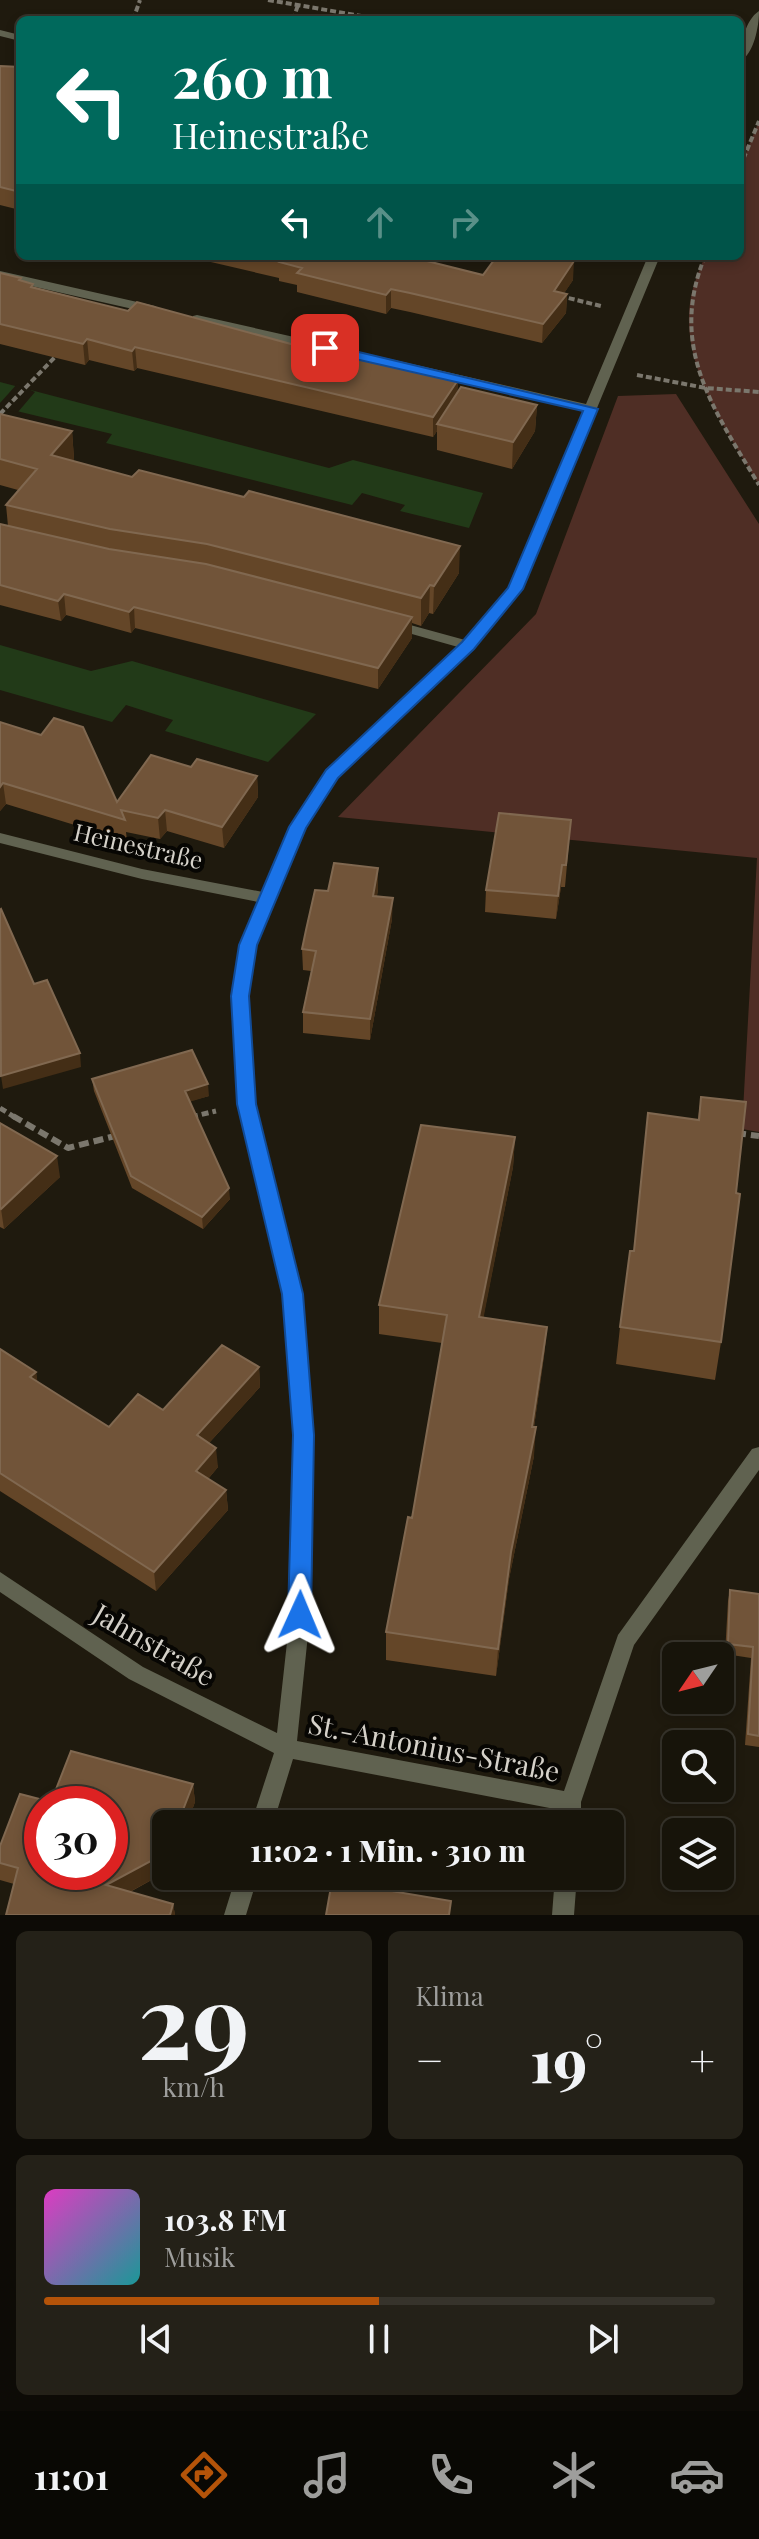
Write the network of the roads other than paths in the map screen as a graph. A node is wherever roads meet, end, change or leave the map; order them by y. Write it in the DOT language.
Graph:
graph roads {
  1 [pos="759,14"];
  2 [pos="744,50"];
  3 [pos="652,260"];
  4 [pos="0,275"];
  5 [pos="172,314"];
  6 [pos="187,317"];
  7 [pos="591,409"];
  8 [pos="375,619"];
  9 [pos="468,645"];
  10 [pos="0,838"];
  11 [pos="267,898"];
  12 [pos="759,1455"];
  13 [pos="0,1581"];
  14 [pos="286,1748"];
  15 [pos="266,1810"];
  16 [pos="558,1810"];
  17 [pos="572,1810"];
  18 [pos="243,1890"];
  19 [pos="565,1890"];
  20 [pos="235,1915"];
  21 [pos="563,1915"];
  1 -- 2 [label="street"];
  3 -- 7 [label="street"];
  4 -- 5 [label="street"];
  6 -- 7 [label="street"];
  7 -- 9 [label="street"];
  8 -- 9 [label="street"];
  9 -- 11 [label="street"];
  10 -- 11 [label="street, Heinestraße"];
  11 -- 14 [label="street"];
  12 -- 17 [label="street, St.-Antonius-Straße"];
  13 -- 14 [label="street, Jahnstraße"];
  14 -- 15 [label="street"];
  14 -- 16 [label="street, St.-Antonius-Straße"];
  18 -- 20 [label="street"];
  19 -- 21 [label="street"];
}
